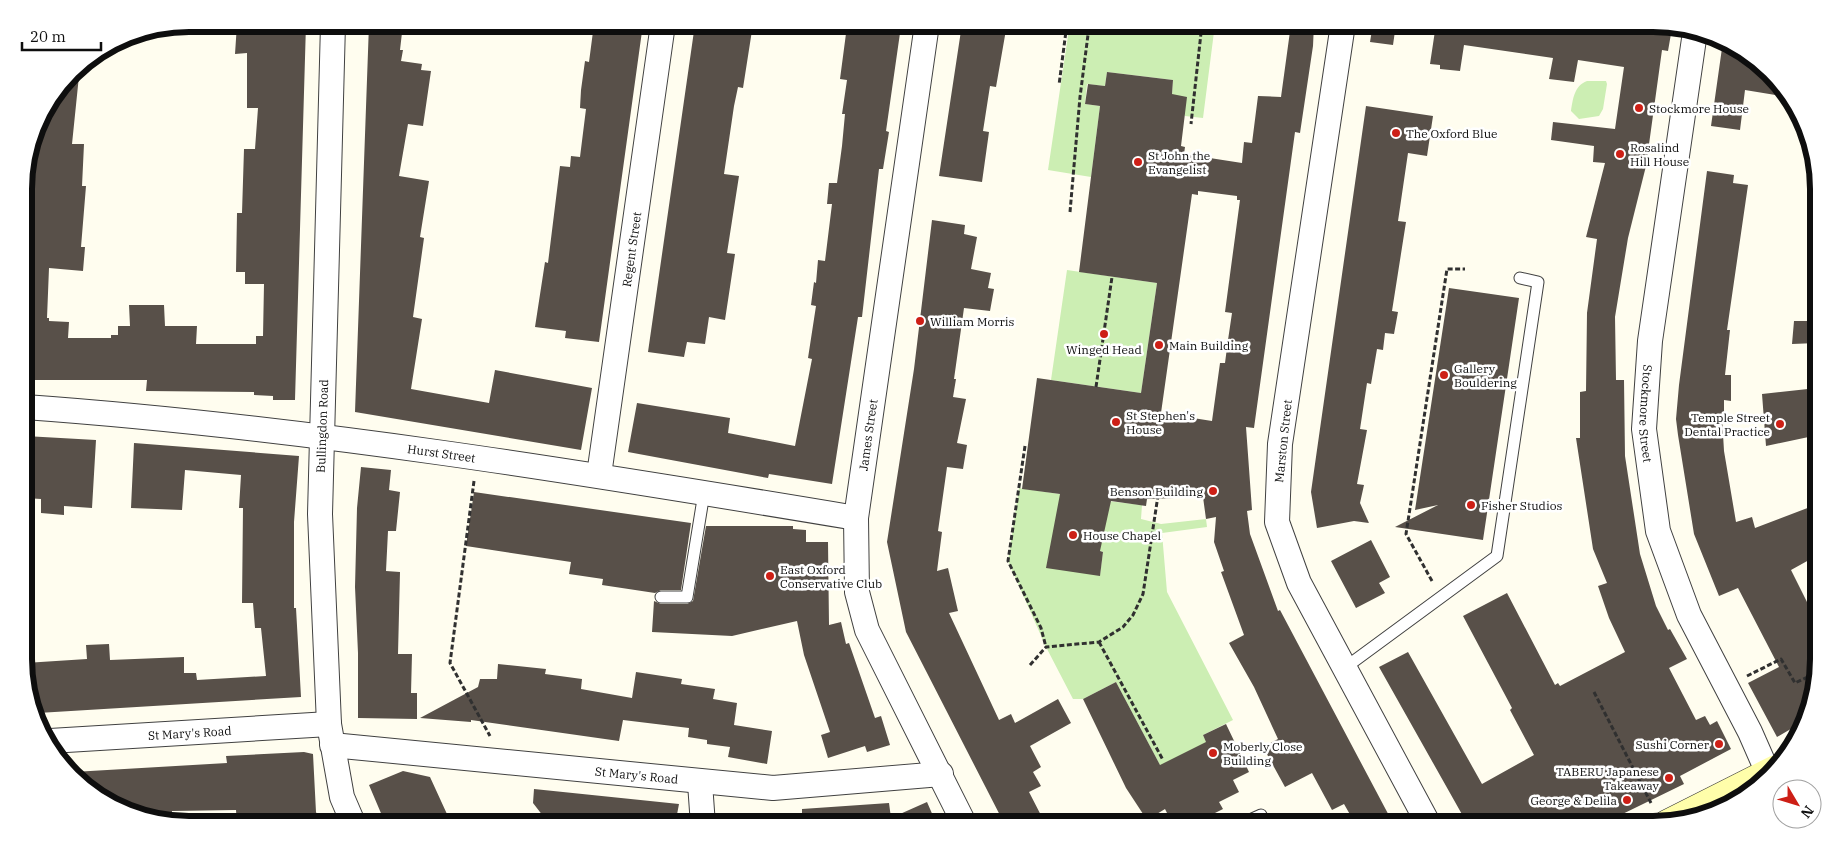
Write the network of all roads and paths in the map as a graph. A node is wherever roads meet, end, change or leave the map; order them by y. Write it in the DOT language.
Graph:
graph roads {
  1 [pos="926,32"];
  2 [pos="1066,32"];
  3 [pos="1088,32"];
  4 [pos="1200,32"];
  5 [pos="1343,32"];
  6 [pos="334,33"];
  7 [pos="662,33"];
  8 [pos="1694,39"];
  9 [pos="1059,85"];
  10 [pos="1191,124"];
  11 [pos="1070,212"];
  12 [pos="1465,269"];
  13 [pos="1112,277"];
  14 [pos="1520,278"];
  15 [pos="1096,387"];
  16 [pos="33,408"];
  17 [pos="322,438"];
  18 [pos="1025,446"];
  19 [pos="477,458"];
  20 [pos="599,475"];
  21 [pos="1159,489"];
  22 [pos="704,493"];
  23 [pos="856,518"];
  24 [pos="661,597"];
  25 [pos="1441,597"];
  26 [pos="1099,642"];
  27 [pos="1046,647"];
  28 [pos="1030,665"];
  29 [pos="1346,667"];
  30 [pos="1808,677"];
  31 [pos="1726,686"];
  32 [pos="1594,692"];
  33 [pos="331,734"];
  34 [pos="56,741"];
  35 [pos="1163,760"];
  36 [pos="505,762"];
  37 [pos="1769,765"];
  38 [pos="940,774"];
  39 [pos="700,783"];
  40 [pos="1714,803"];
  41 [pos="1261,814"];
  42 [pos="1660,815"];
  43 [pos="350,816"];
  44 [pos="702,816"];
  45 [pos="961,816"];
  46 [pos="1257,816"];
  47 [pos="1424,816"];
  1 -- 23 [label="street, James Street"];
  2 -- 9 [label="path"];
  3 -- 11 [label="path"];
  4 -- 10 [label="path"];
  5 -- 29 [label="street, Marston Street"];
  6 -- 17 [label="street, Bullingdon Road"];
  7 -- 20 [label="street, Regent Street"];
  8 -- 31 [label="street, Stockmore Street"];
  12 -- 25 [label="path"];
  13 -- 15 [label="path"];
  14 -- 25 [label="lane"];
  16 -- 17 [label="street, Hurst Street"];
  17 -- 19 [label="street, Hurst Street"];
  17 -- 33 [label="street, Bullingdon Road"];
  18 -- 27 [label="path"];
  19 -- 20 [label="street, Hurst Street"];
  19 -- 36 [label="path"];
  20 -- 22 [label="street, Hurst Street"];
  21 -- 26 [label="path"];
  22 -- 23 [label="street, Hurst Street"];
  22 -- 24 [label="lane"];
  23 -- 38 [label="street, James Street"];
  25 -- 29 [label="lane"];
  26 -- 27 [label="path"];
  26 -- 35 [label="path"];
  27 -- 28 [label="path"];
  29 -- 47 [label="street, Marston Street"];
  30 -- 31 [label="path"];
  31 -- 37 [label="street, Stockmore Street"];
  32 -- 42 [label="path"];
  33 -- 34 [label="street, St Mary's Road"];
  33 -- 36 [label="street, St Mary's Road"];
  33 -- 43 [label="street, Bullingdon Road"];
  36 -- 39 [label="street, St Mary's Road"];
  38 -- 39 [label="street, St Mary's Road"];
  38 -- 45 [label="street, James Street"];
  39 -- 44 [label="street"];
  40 -- 42 [label="main road"];
  41 -- 46 [label="lane"];
}
